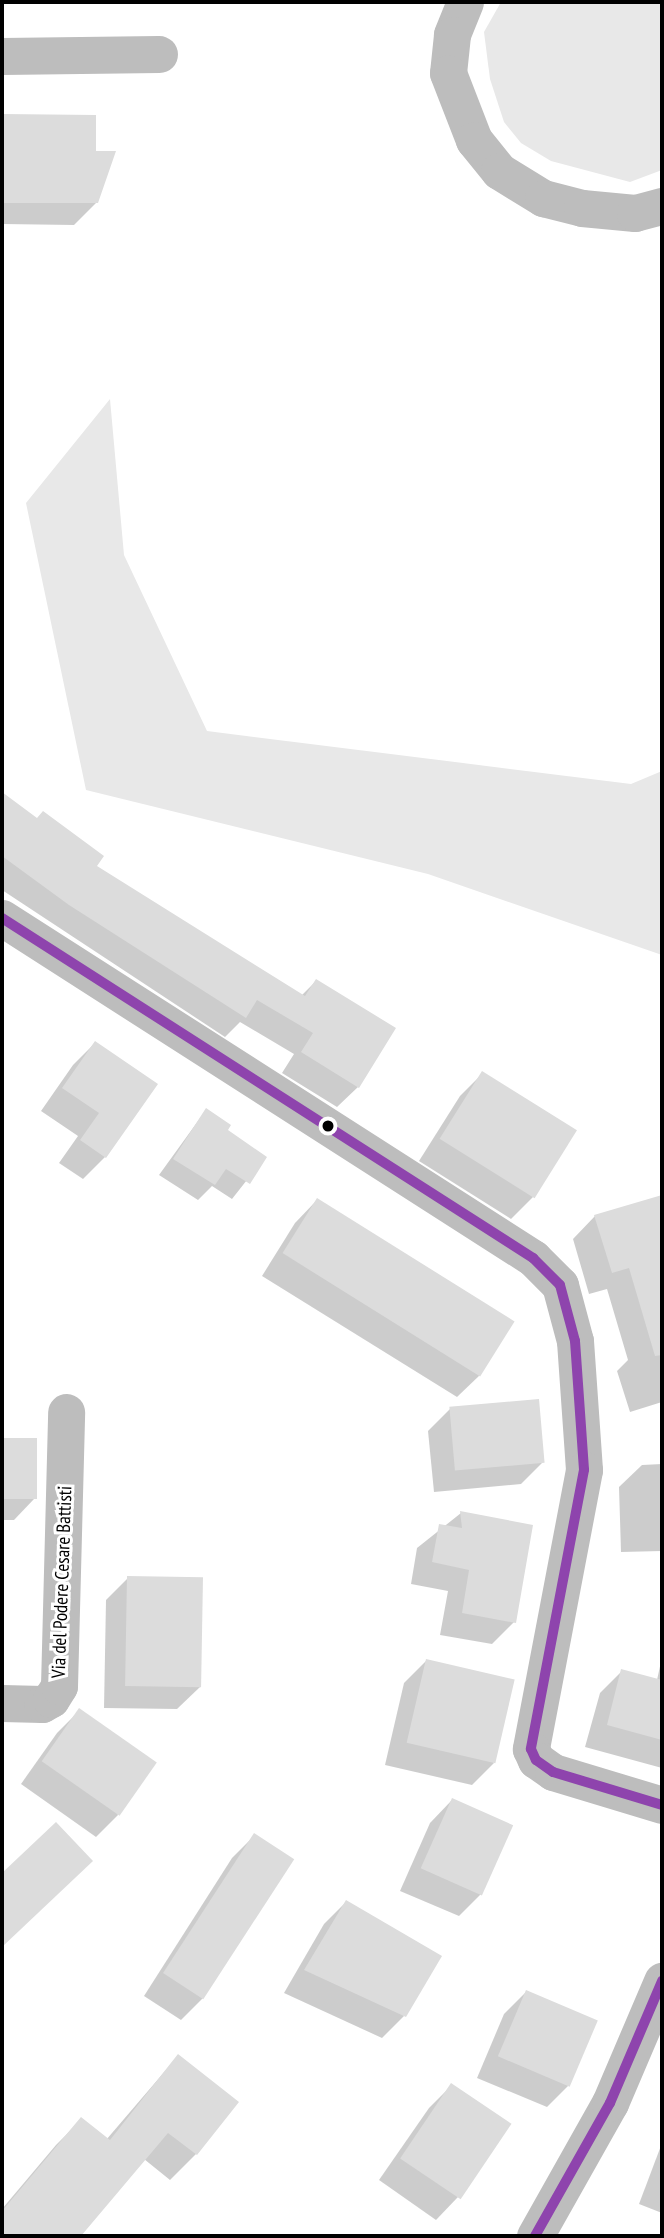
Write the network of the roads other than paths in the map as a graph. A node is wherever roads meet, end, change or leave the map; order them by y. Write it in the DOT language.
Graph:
graph roads {
  1 [pos="465,2"];
  2 [pos="159,54"];
  3 [pos="2,56"];
  4 [pos="662,206"];
  5 [pos="2,918"];
  6 [pos="66,1412"];
  7 [pos="2,1703"];
  8 [pos="662,1805"];
  9 [pos="662,1981"];
  10 [pos="535,2236"];
  1 -- 4 [label="street"];
  2 -- 3 [label="street"];
  5 -- 8 [label="street"];
  6 -- 7 [label="street, Via del Podere Cesare Battisti"];
  9 -- 10 [label="street"];
}
